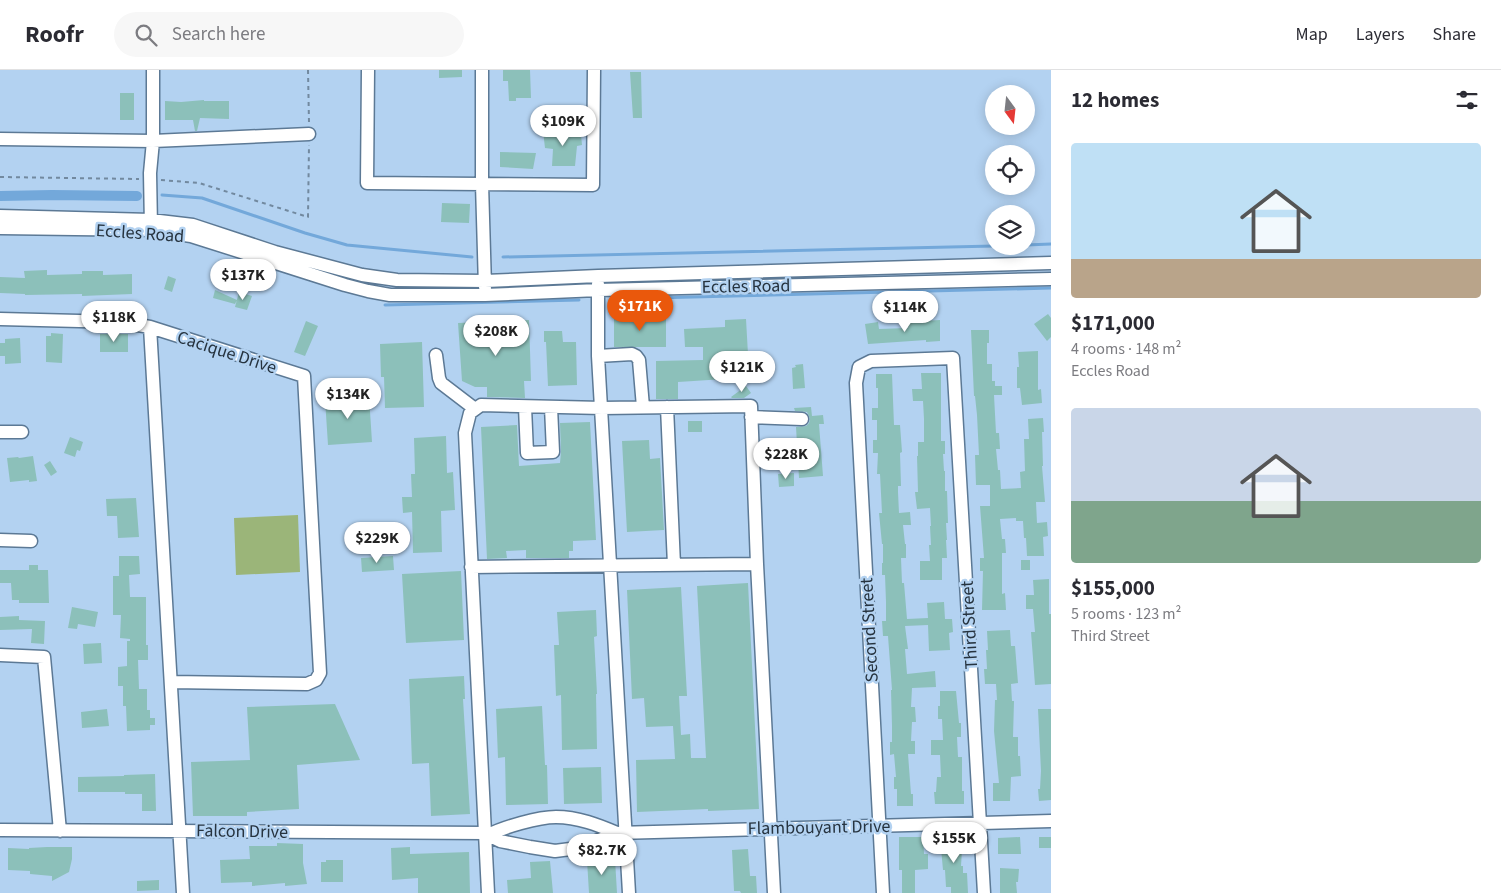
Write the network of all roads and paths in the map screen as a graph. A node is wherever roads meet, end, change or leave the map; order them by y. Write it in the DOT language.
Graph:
graph roads {
  1 [pos="153,70"];
  2 [pos="308,70"];
  3 [pos="368,70"];
  4 [pos="482,70"];
  5 [pos="594,70"];
  6 [pos="309,134"];
  7 [pos="0,139"];
  8 [pos="153,141"];
  9 [pos="0,177"];
  10 [pos="150,179"];
  11 [pos="482,184"];
  12 [pos="0,216"];
  13 [pos="151,225"];
  14 [pos="0,228"];
  15 [pos="1051,263"];
  16 [pos="598,276"];
  17 [pos="1051,279"];
  18 [pos="484,281"];
  19 [pos="598,290"];
  20 [pos="485,295"];
  21 [pos="0,319"];
  22 [pos="150,327"];
  23 [pos="436,355"];
  24 [pos="598,356"];
  25 [pos="860,367"];
  26 [pos="525,407"];
  27 [pos="551,407"];
  28 [pos="643,407"];
  29 [pos="667,407"];
  30 [pos="475,408"];
  31 [pos="602,408"];
  32 [pos="751,418"];
  33 [pos="802,419"];
  34 [pos="0,432"];
  35 [pos="22,432"];
  36 [pos="0,540"];
  37 [pos="31,541"];
  38 [pos="757,564"];
  39 [pos="674,565"];
  40 [pos="611,566"];
  41 [pos="471,567"];
  42 [pos="0,655"];
  43 [pos="171,682"];
  44 [pos="1051,821"];
  45 [pos="980,823"];
  46 [pos="880,826"];
  47 [pos="771,828"];
  48 [pos="0,830"];
  49 [pos="179,830"];
  50 [pos="60,831"];
  51 [pos="621,833"];
  52 [pos="486,834"];
  53 [pos="183,893"];
  54 [pos="488,893"];
  55 [pos="629,893"];
  56 [pos="774,893"];
  57 [pos="883,893"];
  58 [pos="984,893"];
  1 -- 8 [label="street"];
  2 -- 6 [label="path"];
  3 -- 11 [label="street"];
  4 -- 11 [label="street"];
  5 -- 11 [label="street"];
  6 -- 8 [label="street"];
  6 -- 10 [label="path"];
  7 -- 8 [label="street"];
  8 -- 10 [label="street"];
  9 -- 10 [label="path"];
  10 -- 13 [label="street"];
  11 -- 18 [label="street"];
  12 -- 13 [label="street, Eccles Road"];
  13 -- 14 [label="street, Eccles Road"];
  13 -- 18 [label="street, Eccles Road"];
  13 -- 20 [label="street, Eccles Road"];
  15 -- 16 [label="street, Eccles Road"];
  16 -- 18 [label="street, Eccles Road"];
  16 -- 19 [label="street"];
  17 -- 19 [label="street, Eccles Road"];
  18 -- 20 [label="street"];
  19 -- 20 [label="street, Eccles Road"];
  19 -- 24 [label="street"];
  21 -- 22 [label="street, Cacique Drive"];
  22 -- 43 [label="street"];
  22 -- 43 [label="street, Cacique Drive"];
  23 -- 30 [label="street"];
  24 -- 28 [label="street"];
  24 -- 31 [label="street"];
  25 -- 45 [label="street, Third Street"];
  25 -- 46 [label="street, Second Street"];
  26 -- 27 [label="street"];
  26 -- 27 [label="street"];
  26 -- 30 [label="street"];
  27 -- 31 [label="street"];
  28 -- 29 [label="street"];
  28 -- 31 [label="street"];
  29 -- 32 [label="street"];
  29 -- 39 [label="street"];
  30 -- 41 [label="street"];
  31 -- 40 [label="street"];
  32 -- 33 [label="street"];
  32 -- 38 [label="street"];
  34 -- 35 [label="street"];
  36 -- 37 [label="street"];
  38 -- 39 [label="street"];
  38 -- 47 [label="street"];
  39 -- 40 [label="street"];
  40 -- 41 [label="street"];
  40 -- 51 [label="street"];
  41 -- 52 [label="street"];
  42 -- 50 [label="street"];
  43 -- 49 [label="street"];
  44 -- 45 [label="street, Flambouyant Drive"];
  45 -- 46 [label="street, Flambouyant Drive"];
  45 -- 58 [label="street, Third Street"];
  46 -- 47 [label="street, Flambouyant Drive"];
  46 -- 57 [label="street, Second Street"];
  47 -- 51 [label="street, Flambouyant Drive"];
  47 -- 56 [label="street"];
  48 -- 50 [label="street, Falcon Drive"];
  49 -- 50 [label="street, Falcon Drive"];
  49 -- 52 [label="street, Falcon Drive"];
  49 -- 53 [label="street"];
  51 -- 52 [label="street, Falcon Drive"];
  51 -- 52 [label="street, Falcon Drive"];
  51 -- 55 [label="street"];
  52 -- 54 [label="street"];
}
